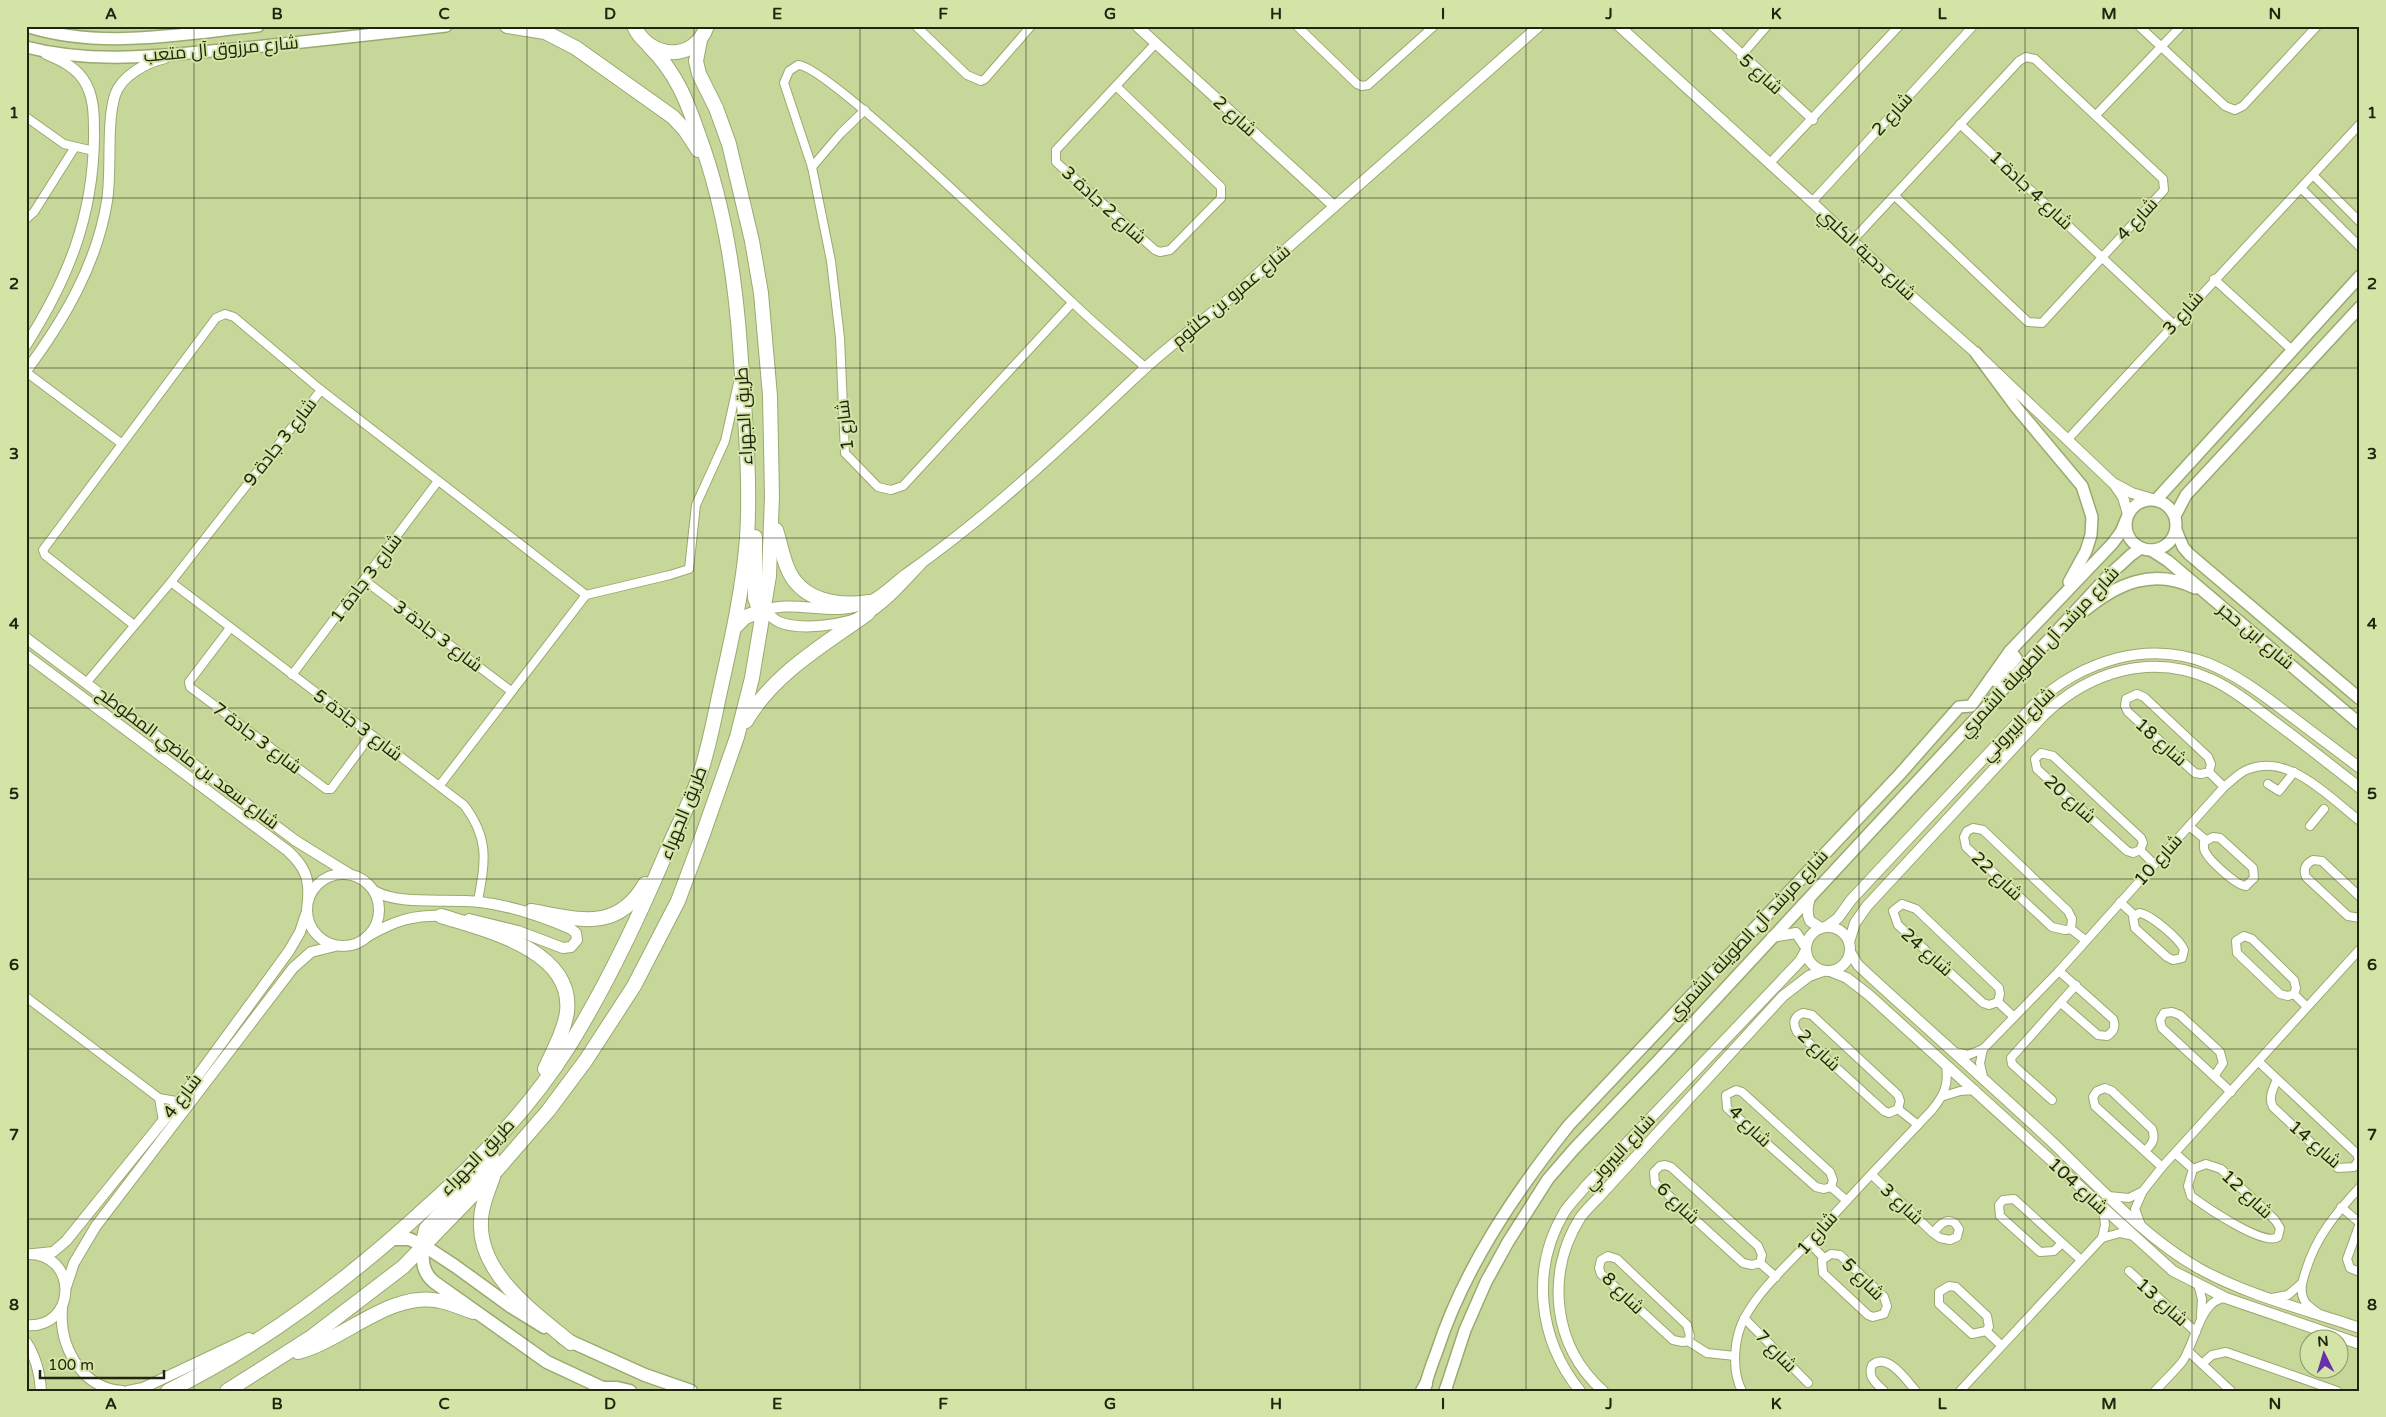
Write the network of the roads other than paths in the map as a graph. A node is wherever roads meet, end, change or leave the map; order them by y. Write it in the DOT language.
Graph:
graph roads {
  1 [pos="26,26"];
  2 [pos="258,26"];
  3 [pos="446,26"];
  4 [pos="507,26"];
  5 [pos="708,26"];
  6 [pos="916,26"];
  7 [pos="1031,26"];
  8 [pos="1137,26"];
  9 [pos="1297,26"];
  10 [pos="1434,26"];
  11 [pos="1619,26"];
  12 [pos="1712,26"];
  13 [pos="1767,26"];
  14 [pos="1899,26"];
  15 [pos="1973,26"];
  16 [pos="2139,26"];
  17 [pos="2181,26"];
  18 [pos="2317,26"];
  19 [pos="1536,27"];
  20 [pos="634,29"];
  21 [pos="192,30"];
  22 [pos="700,40"];
  23 [pos="1155,44"];
  24 [pos="649,46"];
  25 [pos="26,47"];
  26 [pos="2161,47"];
  27 [pos="38,50"];
  28 [pos="184,53"];
  29 [pos="1741,56"];
  30 [pos="1116,86"];
  31 [pos="865,110"];
  32 [pos="2096,115"];
  33 [pos="26,117"];
  34 [pos="1813,120"];
  35 [pos="1960,124"];
  36 [pos="2360,124"];
  37 [pos="94,128"];
  38 [pos="111,128"];
  39 [pos="75,147"];
  40 [pos="94,150"];
  41 [pos="1770,164"];
  42 [pos="812,167"];
  43 [pos="2313,175"];
  44 [pos="715,179"];
  45 [pos="2301,188"];
  46 [pos="1895,196"];
  47 [pos="1812,202"];
  48 [pos="1334,206"];
  49 [pos="26,219"];
  50 [pos="2360,222"];
  51 [pos="1853,240"];
  52 [pos="2360,247"];
  53 [pos="2102,256"];
  54 [pos="2360,276"];
  55 [pos="2214,279"];
  56 [pos="1072,303"];
  57 [pos="2360,308"];
  58 [pos="2173,324"];
  59 [pos="26,345"];
  60 [pos="2293,350"];
  61 [pos="1976,353"];
  62 [pos="742,366"];
  63 [pos="1146,368"];
  64 [pos="26,372"];
  65 [pos="321,390"];
  66 [pos="2261,413"];
  67 [pos="2068,439"];
  68 [pos="121,443"];
  69 [pos="438,481"];
  70 [pos="2114,484"];
  71 [pos="747,493"];
  72 [pos="772,496"];
  73 [pos="2154,500"];
  74 [pos="2175,516"];
  75 [pos="2127,517"];
  76 [pos="2176,530"];
  77 [pos="2146,549"];
  78 [pos="364,580"];
  79 [pos="171,582"];
  80 [pos="586,595"];
  81 [pos="2207,595"];
  82 [pos="2052,607"];
  83 [pos="869,608"];
  84 [pos="764,610"];
  85 [pos="134,626"];
  86 [pos="735,627"];
  87 [pos="230,628"];
  88 [pos="2055,635"];
  89 [pos="26,638"];
  90 [pos="2010,651"];
  91 [pos="26,655"];
  92 [pos="292,675"];
  93 [pos="87,682"];
  94 [pos="511,691"];
  95 [pos="2360,699"];
  96 [pos="1978,717"];
  97 [pos="2360,724"];
  98 [pos="371,735"];
  99 [pos="737,737"];
  100 [pos="2333,748"];
  101 [pos="2344,756"];
  102 [pos="2322,759"];
  103 [pos="2333,767"];
  104 [pos="2360,768"];
  105 [pos="1970,772"];
  106 [pos="2209,772"];
  107 [pos="2294,772"];
  108 [pos="698,781"];
  109 [pos="1981,783"];
  110 [pos="2268,784"];
  111 [pos="440,785"];
  112 [pos="1957,786"];
  113 [pos="2224,787"];
  114 [pos="2360,788"];
  115 [pos="1968,796"];
  116 [pos="2329,804"];
  117 [pos="2360,821"];
  118 [pos="2189,826"];
  119 [pos="2310,826"];
  120 [pos="2206,840"];
  121 [pos="2140,850"];
  122 [pos="2154,864"];
  123 [pos="351,875"];
  124 [pos="374,891"];
  125 [pos="1810,895"];
  126 [pos="2360,898"];
  127 [pos="308,899"];
  128 [pos="478,901"];
  129 [pos="2120,902"];
  130 [pos="530,912"];
  131 [pos="306,914"];
  132 [pos="442,916"];
  133 [pos="2135,916"];
  134 [pos="2360,918"];
  135 [pos="1824,927"];
  136 [pos="2071,929"];
  137 [pos="368,936"];
  138 [pos="1772,936"];
  139 [pos="2086,940"];
  140 [pos="334,946"];
  141 [pos="1849,947"];
  142 [pos="1805,949"];
  143 [pos="2360,949"];
  144 [pos="1826,971"];
  145 [pos="2059,971"];
  146 [pos="2076,985"];
  147 [pos="2294,994"];
  148 [pos="26,997"];
  149 [pos="1875,1000"];
  150 [pos="1998,1002"];
  151 [pos="2060,1003"];
  152 [pos="2307,1007"];
  153 [pos="1904,1008"];
  154 [pos="2014,1017"];
  155 [pos="1647,1042"];
  156 [pos="1718,1047"];
  157 [pos="1983,1049"];
  158 [pos="1953,1052"];
  159 [pos="1728,1056"];
  160 [pos="1707,1059"];
  161 [pos="2259,1062"];
  162 [pos="1946,1066"];
  163 [pos="1716,1068"];
  164 [pos="2215,1075"];
  165 [pos="1983,1077"];
  166 [pos="2277,1079"];
  167 [pos="1976,1090"];
  168 [pos="2231,1092"];
  169 [pos="534,1095"];
  170 [pos="1944,1096"];
  171 [pos="159,1098"];
  172 [pos="180,1100"];
  173 [pos="2052,1100"];
  174 [pos="1898,1109"];
  175 [pos="1610,1110"];
  176 [pos="514,1118"];
  177 [pos="163,1121"];
  178 [pos="1918,1125"];
  179 [pos="2033,1144"];
  180 [pos="2145,1151"];
  181 [pos="2175,1153"];
  182 [pos="2066,1155"];
  183 [pos="2162,1167"];
  184 [pos="2193,1169"];
  185 [pos="496,1171"];
  186 [pos="1872,1175"];
  187 [pos="1831,1187"];
  188 [pos="2360,1187"];
  189 [pos="2143,1191"];
  190 [pos="2108,1196"];
  191 [pos="1846,1200"];
  192 [pos="2341,1207"];
  193 [pos="2103,1209"];
  194 [pos="2360,1223"];
  195 [pos="2142,1225"];
  196 [pos="430,1232"];
  197 [pos="1933,1233"];
  198 [pos="2134,1236"];
  199 [pos="2102,1238"];
  200 [pos="393,1239"];
  201 [pos="1808,1242"];
  202 [pos="2062,1243"];
  203 [pos="422,1245"];
  204 [pos="30,1254"];
  205 [pos="1823,1257"];
  206 [pos="2081,1260"];
  207 [pos="1760,1263"];
  208 [pos="2128,1271"];
  209 [pos="2360,1272"];
  210 [pos="1776,1277"];
  211 [pos="2302,1283"];
  212 [pos="2198,1284"];
  213 [pos="66,1287"];
  214 [pos="2226,1298"];
  215 [pos="2272,1298"];
  216 [pos="313,1302"];
  217 [pos="62,1308"];
  218 [pos="473,1312"];
  219 [pos="2320,1314"];
  220 [pos="1744,1318"];
  221 [pos="2201,1319"];
  222 [pos="26,1325"];
  223 [pos="2360,1328"];
  224 [pos="1986,1331"];
  225 [pos="2196,1332"];
  226 [pos="1688,1341"];
  227 [pos="26,1342"];
  228 [pos="572,1343"];
  229 [pos="2360,1344"];
  230 [pos="2001,1345"];
  231 [pos="2188,1351"];
  232 [pos="283,1356"];
  233 [pos="1735,1356"];
  234 [pos="2202,1364"];
  235 [pos="646,1375"];
  236 [pos="1808,1383"];
  237 [pos="1424,1388"];
  238 [pos="606,1390"];
  239 [pos="1445,1390"];
  240 [pos="41,1391"];
  241 [pos="122,1391"];
  242 [pos="128,1391"];
  243 [pos="168,1391"];
  244 [pos="227,1391"];
  245 [pos="632,1391"];
  246 [pos="691,1391"];
  247 [pos="1580,1391"];
  248 [pos="1603,1391"];
  249 [pos="1742,1391"];
  250 [pos="1884,1391"];
  251 [pos="1916,1391"];
  252 [pos="1960,1391"];
  253 [pos="2155,1391"];
  254 [pos="2230,1391"];
  255 [pos="2337,1391"];
  1 -- 21 [label="main road, شارع مرزوق آل متعب"];
  2 -- 21 [label="main road, شارع مرزوق آل متعب"];
  3 -- 28 [label="main road, شارع مرزوق آل متعب"];
  4 -- 44 [label="highway"];
  5 -- 22 [label="highway"];
  6 -- 7 [label="street"];
  8 -- 23 [label="street, شارع 2"];
  9 -- 10 [label="street"];
  11 -- 41 [label="street, شارع دحية الكلبي"];
  12 -- 29 [label="street, شارع 5"];
  13 -- 29 [label="street"];
  14 -- 34 [label="street"];
  15 -- 47 [label="street, شارع 2"];
  16 -- 26 [label="street"];
  17 -- 26 [label="street"];
  18 -- 26 [label="street"];
  19 -- 48 [label="street, شارع عمرو بن كلثوم"];
  20 -- 24 [label="highway, طريق الجهراء"];
  22 -- 24 [label="highway"];
  22 -- 72 [label="highway, طريق الجهراء"];
  23 -- 30 [label="street, شارع 2 جادة 3"];
  23 -- 48 [label="street, شارع 2"];
  24 -- 44 [label="highway, طريق الجهراء"];
  25 -- 27 [label="main road, شارع مرزوق آل متعب"];
  26 -- 32 [label="street"];
  27 -- 28 [label="main road, شارع مرزوق آل متعب"];
  27 -- 37 [label="street"];
  28 -- 38 [label="street"];
  29 -- 34 [label="street, شارع 5"];
  30 -- 30 [label="street, شارع 2 جادة 3"];
  31 -- 42 [label="street"];
  31 -- 42 [label="street, شارع 1"];
  31 -- 56 [label="street, شارع 1"];
  32 -- 35 [label="street, شارع 4"];
  32 -- 53 [label="street, شارع 4"];
  33 -- 39 [label="street"];
  34 -- 41 [label="street"];
  35 -- 46 [label="street, شارع 4"];
  35 -- 53 [label="street, شارع 4 جادة 1"];
  36 -- 43 [label="street, شارع 3"];
  37 -- 38 [label="street"];
  37 -- 40 [label="street"];
  38 -- 64 [label="street"];
  39 -- 40 [label="street"];
  39 -- 49 [label="street"];
  40 -- 59 [label="street"];
  41 -- 47 [label="street, شارع دحية الكلبي"];
  42 -- 56 [label="street, شارع 1"];
  43 -- 45 [label="street, شارع 3"];
  43 -- 50 [label="street"];
  44 -- 62 [label="highway, طريق الجهراء"];
  45 -- 52 [label="street"];
  45 -- 55 [label="street, شارع 3"];
  46 -- 51 [label="street, شارع 4"];
  46 -- 53 [label="street, شارع 4"];
  47 -- 51 [label="street, شارع دحية الكلبي"];
  48 -- 63 [label="street, شارع عمرو بن كلثوم"];
  51 -- 61 [label="street, شارع دحية الكلبي"];
  53 -- 58 [label="street, شارع 4 جادة 1"];
  54 -- 60 [label="main road"];
  55 -- 58 [label="street, شارع 3"];
  55 -- 60 [label="street"];
  56 -- 63 [label="street, شارع 1"];
  57 -- 66 [label="main road"];
  58 -- 67 [label="street, شارع 3"];
  60 -- 66 [label="main road"];
  60 -- 73 [label="main road"];
  61 -- 67 [label="street, شارع دحية الكلبي"];
  61 -- 82 [label="main road"];
  62 -- 71 [label="highway, طريق الجهراء"];
  62 -- 80 [label="street"];
  63 -- 83 [label="street, شارع عمرو بن كلثوم"];
  64 -- 68 [label="street"];
  65 -- 68 [label="street, شارع 3 جادة 9"];
  65 -- 69 [label="street"];
  65 -- 79 [label="street, شارع 3 جادة 9"];
  66 -- 74 [label="main road"];
  67 -- 70 [label="street, شارع دحية الكلبي"];
  68 -- 85 [label="street, شارع 3 جادة 9"];
  69 -- 78 [label="street, شارع 3 جادة 1"];
  69 -- 80 [label="street"];
  70 -- 73 [label="street, شارع دحية الكلبي"];
  70 -- 75 [label="street, شارع دحية الكلبي"];
  71 -- 84 [label="highway"];
  71 -- 86 [label="highway, طريق الجهراء"];
  72 -- 83 [label="highway"];
  72 -- 84 [label="highway, طريق الجهراء"];
  73 -- 74 [label="main road"];
  73 -- 75 [label="main road"];
  74 -- 76 [label="main road"];
  75 -- 77 [label="main road"];
  75 -- 82 [label="main road, شارع مرشد آل الطويلة الشمري"];
  76 -- 77 [label="main road"];
  76 -- 95 [label="main road, شارع ابن حجر"];
  77 -- 81 [label="main road, شارع ابن حجر"];
  77 -- 88 [label="main road, شارع مرشد آل الطويلة الشمري"];
  78 -- 92 [label="street, شارع 3 جادة 1"];
  78 -- 94 [label="street, شارع 3 جادة 3"];
  79 -- 85 [label="street, شارع 3 جادة 9"];
  79 -- 87 [label="street, شارع 3 جادة 5"];
  80 -- 94 [label="street"];
  81 -- 88 [label="main road"];
  81 -- 97 [label="main road, شارع ابن حجر"];
  82 -- 90 [label="main road, شارع مرشد آل الطويلة الشمري"];
  83 -- 84 [label="street, شارع عمرو بن كلثوم"];
  83 -- 84 [label="street, شارع عمرو بن كلثوم"];
  83 -- 99 [label="highway"];
  84 -- 86 [label="highway"];
  84 -- 99 [label="highway, طريق الجهراء"];
  85 -- 93 [label="street, شارع 3 جادة 9"];
  86 -- 108 [label="highway, طريق الجهراء"];
  87 -- 92 [label="street, شارع 3 جادة 5"];
  87 -- 98 [label="street, شارع 3 جادة 7"];
  88 -- 96 [label="main road, شارع مرشد آل الطويلة الشمري"];
  89 -- 93 [label="street, شارع سعد بن ماضي المطوطح"];
  90 -- 96 [label="main road"];
  90 -- 155 [label="main road, شارع مرشد آل الطويلة الشمري"];
  91 -- 127 [label="street, شارع سعد بن ماضي المطوطح"];
  92 -- 98 [label="street, شارع 3 جادة 5"];
  93 -- 123 [label="street, شارع سعد بن ماضي المطوطح"];
  94 -- 111 [label="street"];
  96 -- 125 [label="main road, شارع مرشد آل الطويلة الشمري"];
  98 -- 111 [label="street, شارع 3 جادة 5"];
  99 -- 185 [label="highway, طريق الجهراء"];
  100 -- 101 [label="street, شارع البيروني"];
  100 -- 102 [label="street"];
  100 -- 105 [label="street, شارع البيروني"];
  101 -- 103 [label="street"];
  101 -- 104 [label="street, شارع البيروني"];
  102 -- 103 [label="street, شارع البيروني"];
  102 -- 109 [label="street, شارع البيروني"];
  103 -- 114 [label="street, شارع البيروني"];
  105 -- 109 [label="street"];
  105 -- 112 [label="street, شارع البيروني"];
  106 -- 106 [label="street, شارع 18"];
  106 -- 113 [label="street, شارع 18"];
  107 -- 110 [label="street"];
  107 -- 113 [label="street, شارع 10"];
  107 -- 116 [label="street, شارع 10"];
  108 -- 130 [label="highway"];
  108 -- 169 [label="highway, طريق الجهراء"];
  109 -- 115 [label="street, شارع البيروني"];
  111 -- 128 [label="street, شارع 3 جادة 5"];
  112 -- 115 [label="street"];
  112 -- 135 [label="street, شارع البيروني"];
  113 -- 118 [label="street, شارع 10"];
  115 -- 141 [label="street, شارع البيروني"];
  116 -- 117 [label="street, شارع 10"];
  116 -- 119 [label="street"];
  118 -- 120 [label="street"];
  118 -- 122 [label="street, شارع 10"];
  120 -- 120 [label="street"];
  121 -- 121 [label="street, شارع 20"];
  121 -- 122 [label="street, شارع 20"];
  122 -- 129 [label="street, شارع 10"];
  123 -- 124 [label="street"];
  123 -- 127 [label="street"];
  124 -- 128 [label="street"];
  124 -- 137 [label="street"];
  125 -- 135 [label="street"];
  125 -- 138 [label="main road, شارع مرشد آل الطويلة الشمري"];
  126 -- 134 [label="street"];
  127 -- 131 [label="street"];
  128 -- 130 [label="street"];
  129 -- 133 [label="street"];
  129 -- 139 [label="street, شارع 10"];
  130 -- 132 [label="street"];
  131 -- 140 [label="street"];
  131 -- 172 [label="street, شارع 4"];
  132 -- 137 [label="street"];
  132 -- 169 [label="highway"];
  133 -- 133 [label="street"];
  135 -- 141 [label="street"];
  135 -- 142 [label="street"];
  136 -- 136 [label="street, شارع 22"];
  136 -- 139 [label="street, شارع 22"];
  137 -- 140 [label="street"];
  138 -- 142 [label="street"];
  138 -- 175 [label="main road, شارع مرشد آل الطويلة الشمري"];
  139 -- 145 [label="street, شارع 10"];
  140 -- 213 [label="street, شارع 4"];
  141 -- 144 [label="street"];
  141 -- 153 [label="street, شارع 104"];
  142 -- 144 [label="street"];
  142 -- 156 [label="street, شارع البيروني"];
  143 -- 152 [label="street"];
  144 -- 149 [label="street, شارع 104"];
  144 -- 159 [label="street, شارع البيروني"];
  145 -- 146 [label="street"];
  145 -- 154 [label="street, شارع 10"];
  146 -- 151 [label="street"];
  146 -- 151 [label="street"];
  147 -- 147 [label="street"];
  147 -- 152 [label="street"];
  148 -- 171 [label="street"];
  149 -- 153 [label="street"];
  149 -- 162 [label="street, شارع 104"];
  150 -- 150 [label="street, شارع 24"];
  150 -- 154 [label="street, شارع 24"];
  151 -- 173 [label="street"];
  152 -- 161 [label="street"];
  153 -- 158 [label="street, شارع 104"];
  154 -- 157 [label="street, شارع 10"];
  155 -- 175 [label="main road"];
  155 -- 237 [label="main road, شارع مرشد آل الطويلة الشمري"];
  156 -- 159 [label="street"];
  156 -- 160 [label="street, شارع البيروني"];
  157 -- 158 [label="street"];
  157 -- 165 [label="street"];
  158 -- 165 [label="street, شارع 104"];
  159 -- 163 [label="street, شارع البيروني"];
  160 -- 163 [label="street"];
  160 -- 247 [label="street, شارع البيروني"];
  161 -- 166 [label="street, شارع 14"];
  161 -- 168 [label="street"];
  162 -- 167 [label="street, شارع 104"];
  162 -- 170 [label="street"];
  163 -- 248 [label="street, شارع البيروني"];
  164 -- 164 [label="street"];
  164 -- 168 [label="street"];
  165 -- 182 [label="street, شارع 104"];
  166 -- 166 [label="street, شارع 14"];
  167 -- 170 [label="street"];
  167 -- 179 [label="street, شارع 104"];
  168 -- 181 [label="street"];
  169 -- 176 [label="highway, طريق الجهراء"];
  170 -- 178 [label="street, شارع 1"];
  171 -- 172 [label="street"];
  171 -- 177 [label="street"];
  172 -- 177 [label="street, شارع 4"];
  174 -- 174 [label="street, شارع 2"];
  174 -- 178 [label="street, شارع 2"];
  175 -- 239 [label="main road, شارع مرشد آل الطويلة الشمري"];
  176 -- 196 [label="highway"];
  176 -- 200 [label="highway, طريق الجهراء"];
  177 -- 204 [label="street, شارع 4"];
  178 -- 186 [label="street, شارع 1"];
  179 -- 182 [label="street"];
  179 -- 193 [label="street, شارع 104"];
  180 -- 180 [label="street"];
  180 -- 183 [label="street"];
  181 -- 183 [label="street"];
  181 -- 184 [label="street, شارع 12"];
  182 -- 190 [label="street, شارع 104"];
  183 -- 189 [label="street"];
  184 -- 184 [label="street, شارع 12"];
  185 -- 196 [label="highway, طريق الجهراء"];
  185 -- 228 [label="highway"];
  186 -- 191 [label="street, شارع 1"];
  186 -- 197 [label="street, شارع 3"];
  187 -- 187 [label="street, شارع 4"];
  187 -- 191 [label="street, شارع 4"];
  188 -- 192 [label="street"];
  189 -- 190 [label="street"];
  189 -- 195 [label="street"];
  190 -- 195 [label="street, شارع 104"];
  191 -- 201 [label="street, شارع 1"];
  192 -- 194 [label="street"];
  192 -- 211 [label="street"];
  193 -- 198 [label="street, شارع 104"];
  193 -- 199 [label="street"];
  194 -- 209 [label="street"];
  195 -- 215 [label="street, شارع 104"];
  196 -- 203 [label="highway"];
  198 -- 199 [label="street"];
  198 -- 212 [label="street, شارع 104"];
  199 -- 206 [label="street"];
  200 -- 203 [label="main road"];
  200 -- 216 [label="highway, طريق الجهراء"];
  201 -- 205 [label="street, شارع 5"];
  201 -- 210 [label="street, شارع 1"];
  202 -- 202 [label="street"];
  202 -- 206 [label="street"];
  203 -- 218 [label="main road"];
  203 -- 228 [label="main road"];
  203 -- 232 [label="highway"];
  204 -- 213 [label="street"];
  205 -- 205 [label="street, شارع 5"];
  206 -- 230 [label="street"];
  207 -- 207 [label="street, شارع 6"];
  207 -- 210 [label="street, شارع 6"];
  208 -- 225 [label="street, شارع 13"];
  210 -- 220 [label="street, شارع 1"];
  211 -- 215 [label="street"];
  211 -- 219 [label="street"];
  212 -- 214 [label="street, شارع 104"];
  212 -- 221 [label="street"];
  213 -- 217 [label="street, شارع 4"];
  214 -- 221 [label="street"];
  214 -- 229 [label="street, شارع 104"];
  215 -- 219 [label="street, شارع 104"];
  216 -- 242 [label="street"];
  216 -- 243 [label="highway, طريق الجهراء"];
  217 -- 222 [label="street"];
  217 -- 241 [label="street, شارع 4"];
  218 -- 232 [label="highway"];
  218 -- 238 [label="main road"];
  219 -- 223 [label="street, شارع 104"];
  220 -- 233 [label="street, شارع 1"];
  220 -- 236 [label="street, شارع 7"];
  221 -- 225 [label="street"];
  224 -- 224 [label="street"];
  224 -- 230 [label="street"];
  225 -- 231 [label="street"];
  226 -- 226 [label="street, شارع 8"];
  226 -- 233 [label="street, شارع 8"];
  227 -- 240 [label="street"];
  228 -- 235 [label="main road"];
  230 -- 252 [label="street"];
  231 -- 234 [label="street"];
  231 -- 253 [label="street"];
  232 -- 244 [label="highway"];
  233 -- 249 [label="street, شارع 1"];
  234 -- 254 [label="street"];
  234 -- 255 [label="street"];
  235 -- 245 [label="main road"];
  235 -- 246 [label="main road"];
  238 -- 245 [label="main road"];
  250 -- 251 [label="street"];
}
